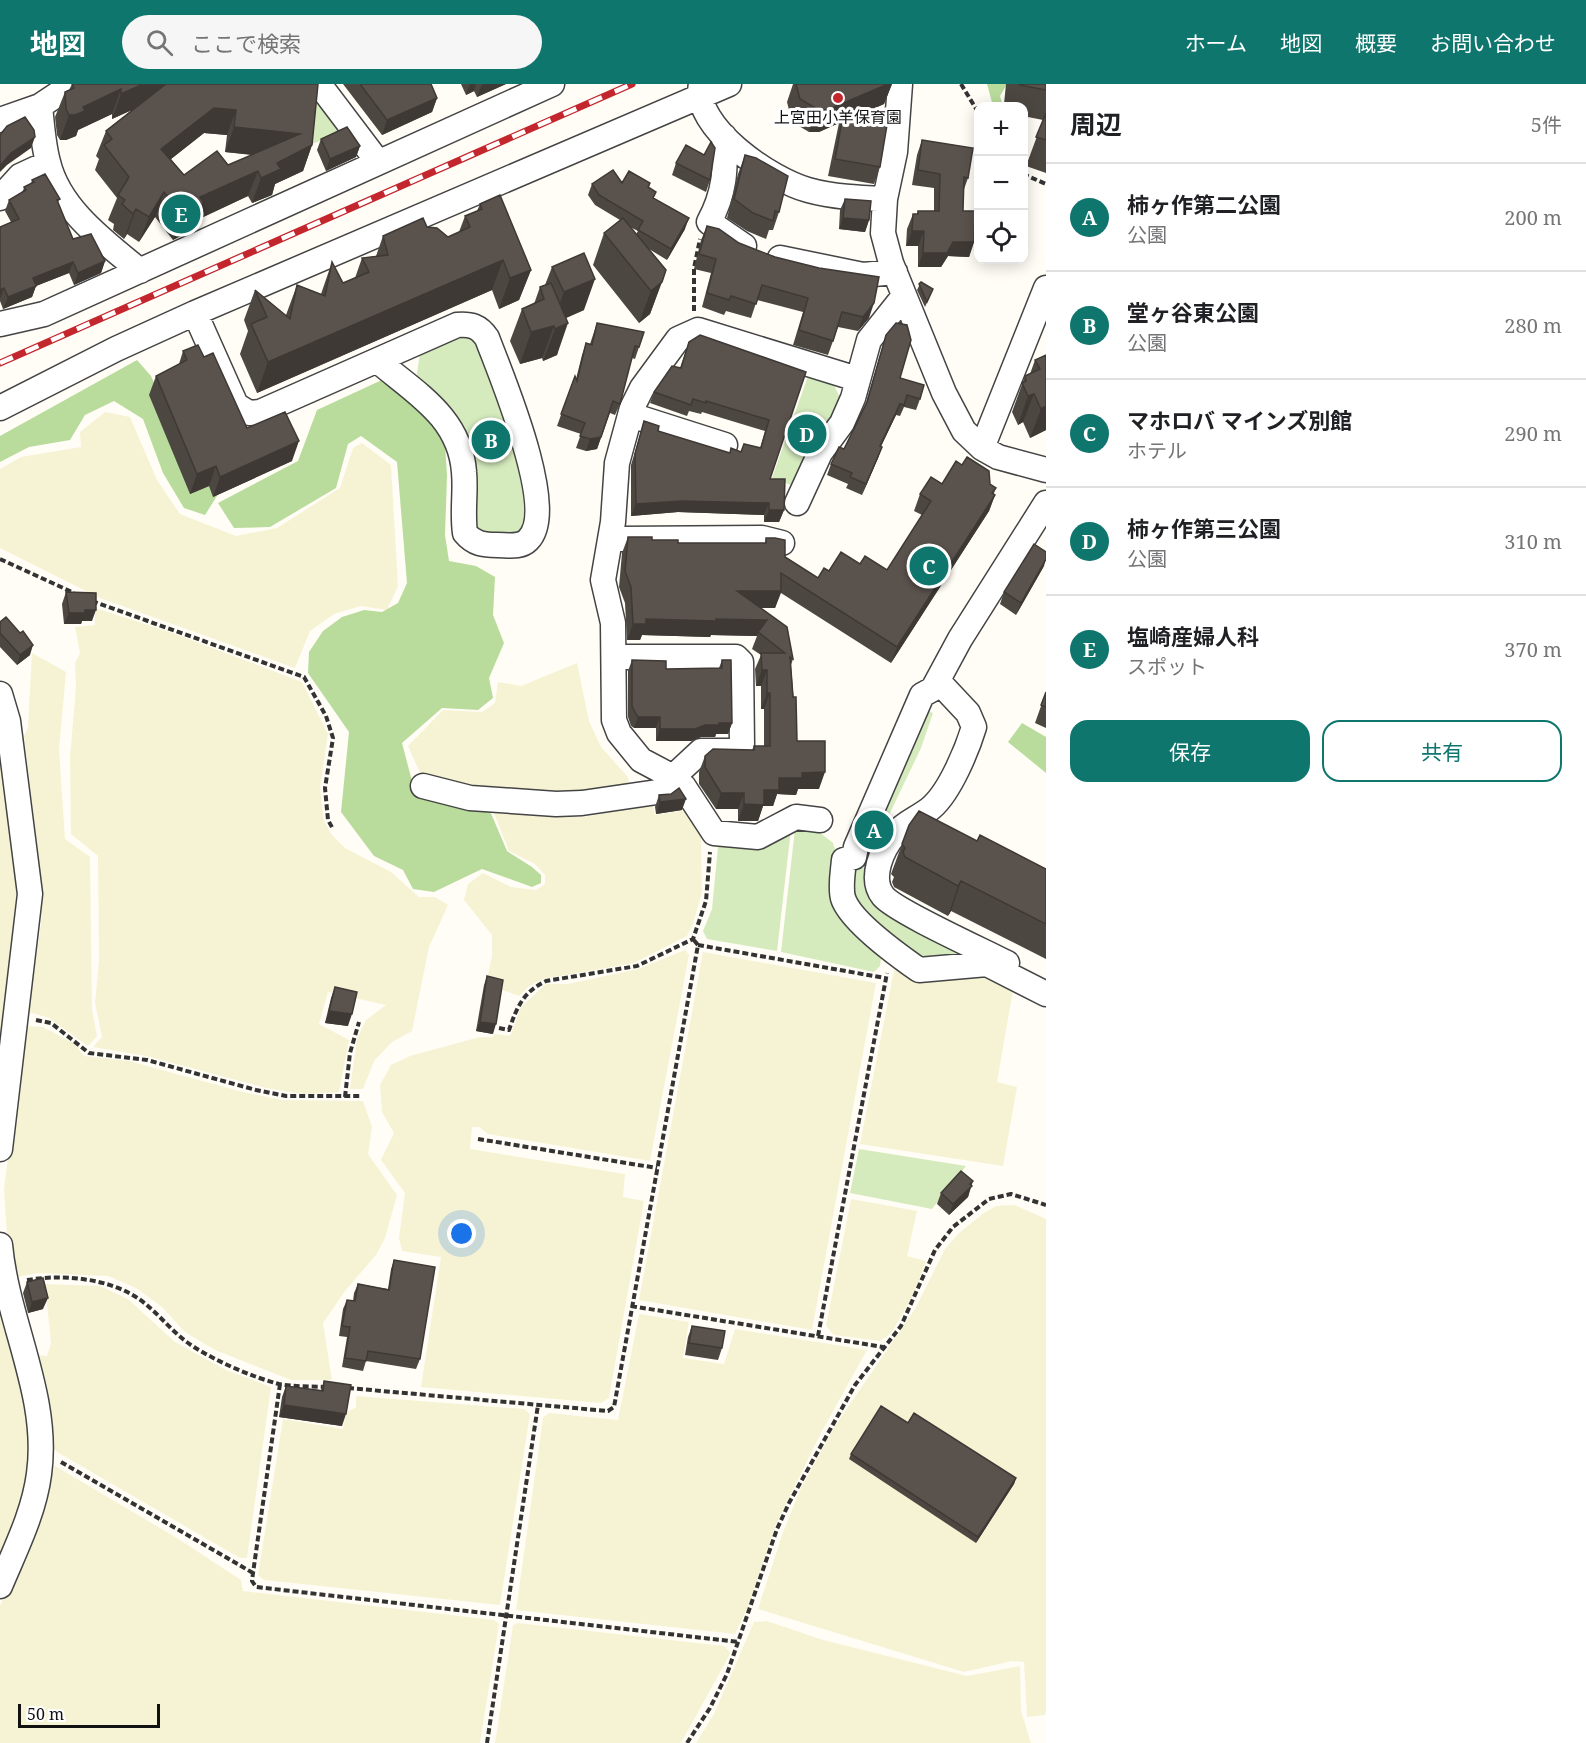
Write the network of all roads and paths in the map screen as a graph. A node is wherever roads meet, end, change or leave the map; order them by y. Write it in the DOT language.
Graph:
graph roads {
  1 [pos="73,84"];
  2 [pos="319,84"];
  3 [pos="552,84"];
  4 [pos="729,84"];
  5 [pos="900,84"];
  6 [pos="961,84"];
  7 [pos="700,90"];
  8 [pos="974,105"];
  9 [pos="40,106"];
  10 [pos="0,120"];
  11 [pos="724,136"];
  12 [pos="378,162"];
  13 [pos="48,163"];
  14 [pos="1028,176"];
  15 [pos="1046,184"];
  16 [pos="0,198"];
  17 [pos="885,199"];
  18 [pos="709,222"];
  19 [pos="140,271"];
  20 [pos="895,272"];
  21 [pos="1046,288"];
  22 [pos="904,296"];
  23 [pos="696,305"];
  24 [pos="195,313"];
  25 [pos="0,324"];
  26 [pos="379,362"];
  27 [pos="857,379"];
  28 [pos="0,408"];
  29 [pos="631,415"];
  30 [pos="725,444"];
  31 [pos="982,448"];
  32 [pos="1046,470"];
  33 [pos="797,503"];
  34 [pos="1046,503"];
  35 [pos="609,539"];
  36 [pos="783,543"];
  37 [pos="0,559"];
  38 [pos="615,657"];
  39 [pos="938,681"];
  40 [pos="0,694"];
  41 [pos="673,777"];
  42 [pos="423,786"];
  43 [pos="820,820"];
  44 [pos="333,829"];
  45 [pos="714,833"];
  46 [pos="693,939"];
  47 [pos="698,945"];
  48 [pos="897,954"];
  49 [pos="885,978"];
  50 [pos="1046,992"];
  51 [pos="17,1017"];
  52 [pos="359,1022"];
  53 [pos="499,1029"];
  54 [pos="360,1096"];
  55 [pos="3,1097"];
  56 [pos="345,1097"];
  57 [pos="478,1139"];
  58 [pos="0,1149"];
  59 [pos="657,1168"];
  60 [pos="1046,1205"];
  61 [pos="0,1245"];
  62 [pos="6,1284"];
  63 [pos="631,1306"];
  64 [pos="818,1336"];
  65 [pos="884,1347"];
  66 [pos="280,1384"];
  67 [pos="328,1387"];
  68 [pos="340,1388"];
  69 [pos="538,1405"];
  70 [pos="40,1450"];
  71 [pos="253,1573"];
  72 [pos="0,1586"];
  73 [pos="507,1615"];
  74 [pos="739,1642"];
  75 [pos="487,1743"];
  76 [pos="687,1743"];
  1 -- 9 [label="street"];
  2 -- 12 [label="street"];
  3 -- 12 [label="street"];
  4 -- 7 [label="street"];
  5 -- 17 [label="street"];
  6 -- 8 [label="path"];
  7 -- 11 [label="street"];
  7 -- 24 [label="street"];
  9 -- 10 [label="street"];
  9 -- 13 [label="street"];
  11 -- 17 [label="street"];
  11 -- 18 [label="street"];
  12 -- 19 [label="street"];
  13 -- 16 [label="street"];
  13 -- 19 [label="street"];
  14 -- 15 [label="path"];
  17 -- 20 [label="street"];
  18 -- 20 [label="street"];
  18 -- 23 [label="path"];
  19 -- 25 [label="street"];
  20 -- 22 [label="street"];
  21 -- 31 [label="street"];
  22 -- 27 [label="street"];
  22 -- 31 [label="street"];
  24 -- 26 [label="street"];
  24 -- 28 [label="street"];
  26 -- 26 [label="street"];
  27 -- 29 [label="street"];
  27 -- 33 [label="street"];
  29 -- 30 [label="street"];
  29 -- 35 [label="street"];
  31 -- 32 [label="street"];
  34 -- 39 [label="street"];
  35 -- 36 [label="street"];
  35 -- 38 [label="street"];
  37 -- 44 [label="path"];
  38 -- 41 [label="street"];
  38 -- 41 [label="street"];
  39 -- 48 [label="street"];
  39 -- 50 [label="street"];
  40 -- 51 [label="street"];
  41 -- 42 [label="street"];
  41 -- 45 [label="street"];
  43 -- 45 [label="street"];
  45 -- 46 [label="path"];
  46 -- 47 [label="path"];
  46 -- 53 [label="path"];
  47 -- 49 [label="path"];
  47 -- 59 [label="path"];
  48 -- 49 [label="path"];
  48 -- 50 [label="street"];
  49 -- 64 [label="path"];
  51 -- 55 [label="street"];
  51 -- 56 [label="path"];
  52 -- 56 [label="path"];
  54 -- 56 [label="path"];
  55 -- 58 [label="street"];
  57 -- 59 [label="path"];
  59 -- 63 [label="path"];
  60 -- 65 [label="path"];
  61 -- 62 [label="street"];
  62 -- 66 [label="path"];
  62 -- 70 [label="street"];
  63 -- 64 [label="path"];
  63 -- 69 [label="path"];
  64 -- 65 [label="path"];
  65 -- 74 [label="path"];
  66 -- 67 [label="path"];
  66 -- 71 [label="path"];
  68 -- 69 [label="path"];
  69 -- 73 [label="path"];
  70 -- 71 [label="path"];
  70 -- 72 [label="street"];
  71 -- 73 [label="path"];
  73 -- 74 [label="path"];
  73 -- 75 [label="path"];
  74 -- 76 [label="path"];
}
